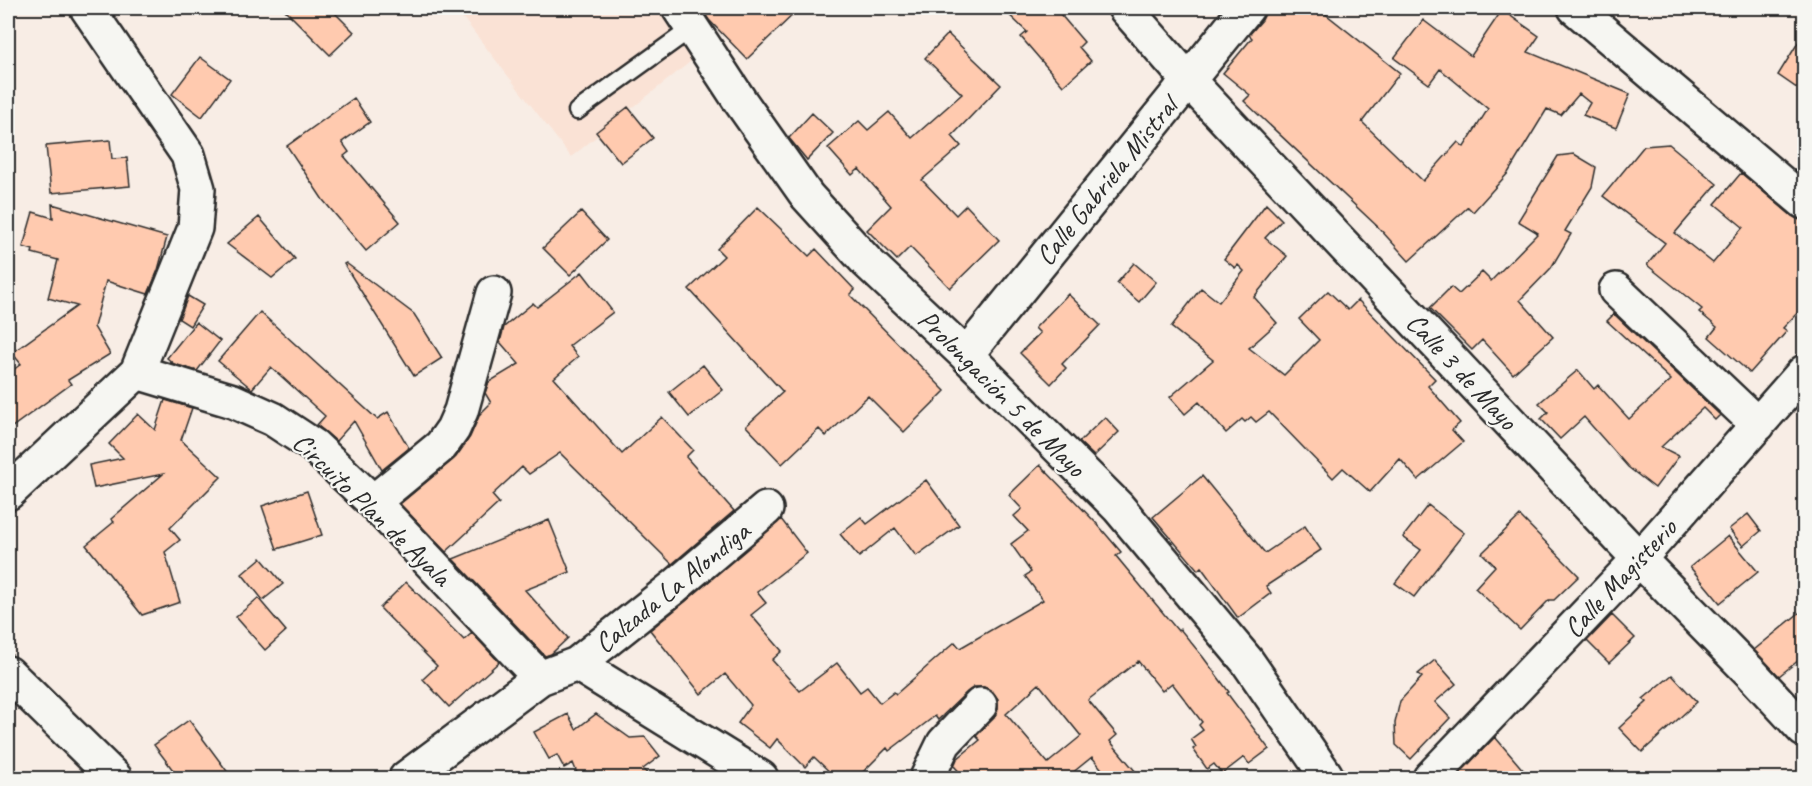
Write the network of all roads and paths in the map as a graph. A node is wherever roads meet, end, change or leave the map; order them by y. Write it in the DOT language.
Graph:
graph roads {
  1 [pos="87,8"];
  2 [pos="1125,8"];
  3 [pos="1247,8"];
  4 [pos="1575,8"];
  5 [pos="686,18"];
  6 [pos="1188,80"];
  7 [pos="577,111"];
  8 [pos="1804,202"];
  9 [pos="1616,290"];
  10 [pos="494,293"];
  11 [pos="966,355"];
  12 [pos="137,372"];
  13 [pos="1804,372"];
  14 [pos="1758,425"];
  15 [pos="8,492"];
  16 [pos="373,502"];
  17 [pos="766,509"];
  18 [pos="1639,560"];
  19 [pos="577,664"];
  20 [pos="8,673"];
  21 [pos="540,678"];
  22 [pos="980,705"];
  23 [pos="1804,730"];
  24 [pos="115,778"];
  25 [pos="406,778"];
  26 [pos="761,778"];
  27 [pos="927,778"];
  28 [pos="1327,778"];
  29 [pos="1430,778"];
  1 -- 12 [label="street"];
  2 -- 6 [label="street, Calle 3 de Mayo"];
  3 -- 6 [label="street, Calle Gabriela Mistral"];
  4 -- 8 [label="street"];
  5 -- 7 [label="lane"];
  5 -- 11 [label="street, Prolongación 5 de Mayo"];
  6 -- 11 [label="street, Calle Gabriela Mistral"];
  6 -- 18 [label="street, Calle 3 de Mayo"];
  9 -- 14 [label="street"];
  10 -- 16 [label="street"];
  11 -- 28 [label="street, Prolongación 5 de Mayo"];
  12 -- 15 [label="street"];
  12 -- 16 [label="street, Circuito Plan de Ayala"];
  13 -- 14 [label="street, Calle Magisterio"];
  14 -- 18 [label="street, Calle Magisterio"];
  16 -- 21 [label="street, Circuito Plan de Ayala"];
  17 -- 19 [label="street, Calzada La Alondiga"];
  18 -- 23 [label="street, Calle 3 de Mayo"];
  18 -- 29 [label="street, Calle Magisterio"];
  19 -- 21 [label="street, Calzada La Alondiga"];
  19 -- 26 [label="street"];
  20 -- 24 [label="street"];
  21 -- 25 [label="street, Calzada La Alondiga"];
  22 -- 27 [label="street"];
}
